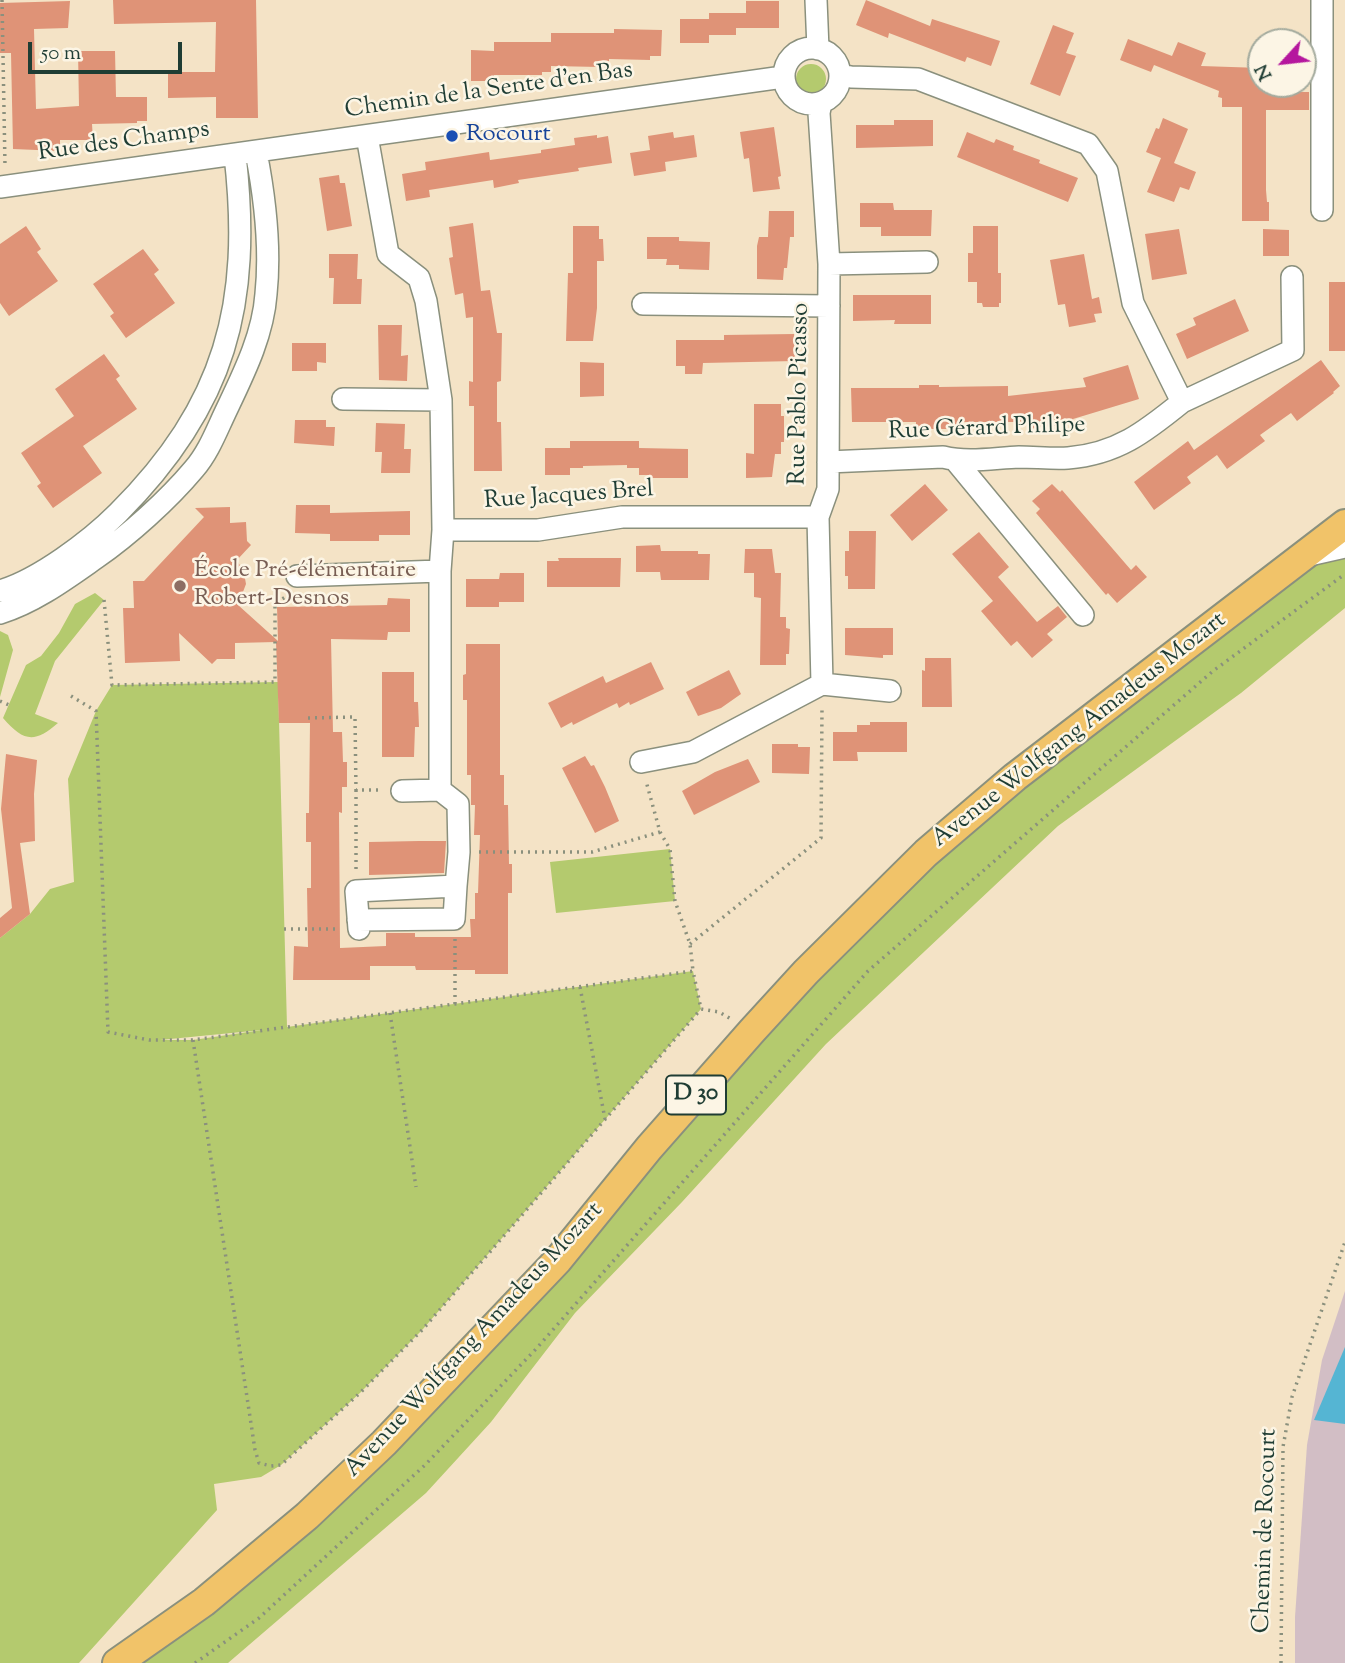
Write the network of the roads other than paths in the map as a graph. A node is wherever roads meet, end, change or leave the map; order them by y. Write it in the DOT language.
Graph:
graph roads {
  1 [pos="816,0"];
  2 [pos="1322,0"];
  3 [pos="818,49"];
  4 [pos="840,75"];
  5 [pos="787,86"];
  6 [pos="821,103"];
  7 [pos="366,136"];
  8 [pos="246,153"];
  9 [pos="3,186"];
  10 [pos="1322,210"];
  11 [pos="927,262"];
  12 [pos="829,264"];
  13 [pos="1292,277"];
  14 [pos="643,304"];
  15 [pos="829,306"];
  16 [pos="343,399"];
  17 [pos="441,400"];
  18 [pos="1182,402"];
  19 [pos="955,460"];
  20 [pos="828,462"];
  21 [pos="818,517"];
  22 [pos="1345,524"];
  23 [pos="443,530"];
  24 [pos="1345,547"];
  25 [pos="1303,556"];
  26 [pos="440,571"];
  27 [pos="298,576"];
  28 [pos="0,591"];
  29 [pos="0,613"];
  30 [pos="1083,615"];
  31 [pos="822,684"];
  32 [pos="890,691"];
  33 [pos="641,762"];
  34 [pos="402,790"];
  35 [pos="440,790"];
  36 [pos="456,886"];
  37 [pos="117,1663"];
  1 -- 3 [label="street"];
  2 -- 10 [label="street"];
  3 -- 4 [label="street"];
  3 -- 5 [label="street"];
  4 -- 6 [label="street"];
  4 -- 18 [label="street"];
  5 -- 6 [label="street"];
  5 -- 7 [label="street, Chemin de la Sente d'en Bas"];
  6 -- 12 [label="street, Rue Pablo Picasso"];
  7 -- 8 [label="street, Chemin de la Sente d'en Bas"];
  7 -- 17 [label="street"];
  8 -- 9 [label="street, Rue des Champs"];
  8 -- 28 [label="street"];
  8 -- 29 [label="street"];
  11 -- 12 [label="street"];
  12 -- 15 [label="street, Rue Pablo Picasso"];
  13 -- 18 [label="street, Rue Gérard Philipe"];
  14 -- 15 [label="street"];
  15 -- 20 [label="street, Rue Pablo Picasso"];
  16 -- 17 [label="street"];
  17 -- 23 [label="street"];
  18 -- 19 [label="street, Rue Gérard Philipe"];
  19 -- 20 [label="street, Rue Gérard Philipe"];
  19 -- 30 [label="street"];
  20 -- 21 [label="street, Rue Pablo Picasso"];
  21 -- 23 [label="street, Rue Jacques Brel"];
  21 -- 31 [label="street, Rue Pablo Picasso"];
  22 -- 25 [label="main road, Avenue Wolfgang Amadeus Mozart / D 30"];
  23 -- 26 [label="street"];
  24 -- 25 [label="street"];
  25 -- 37 [label="main road, Avenue Wolfgang Amadeus Mozart / D 30"];
  26 -- 27 [label="street"];
  26 -- 35 [label="street"];
  31 -- 32 [label="street"];
  31 -- 33 [label="street"];
  34 -- 35 [label="street"];
  35 -- 36 [label="street"];
  36 -- 36 [label="street"];
}
